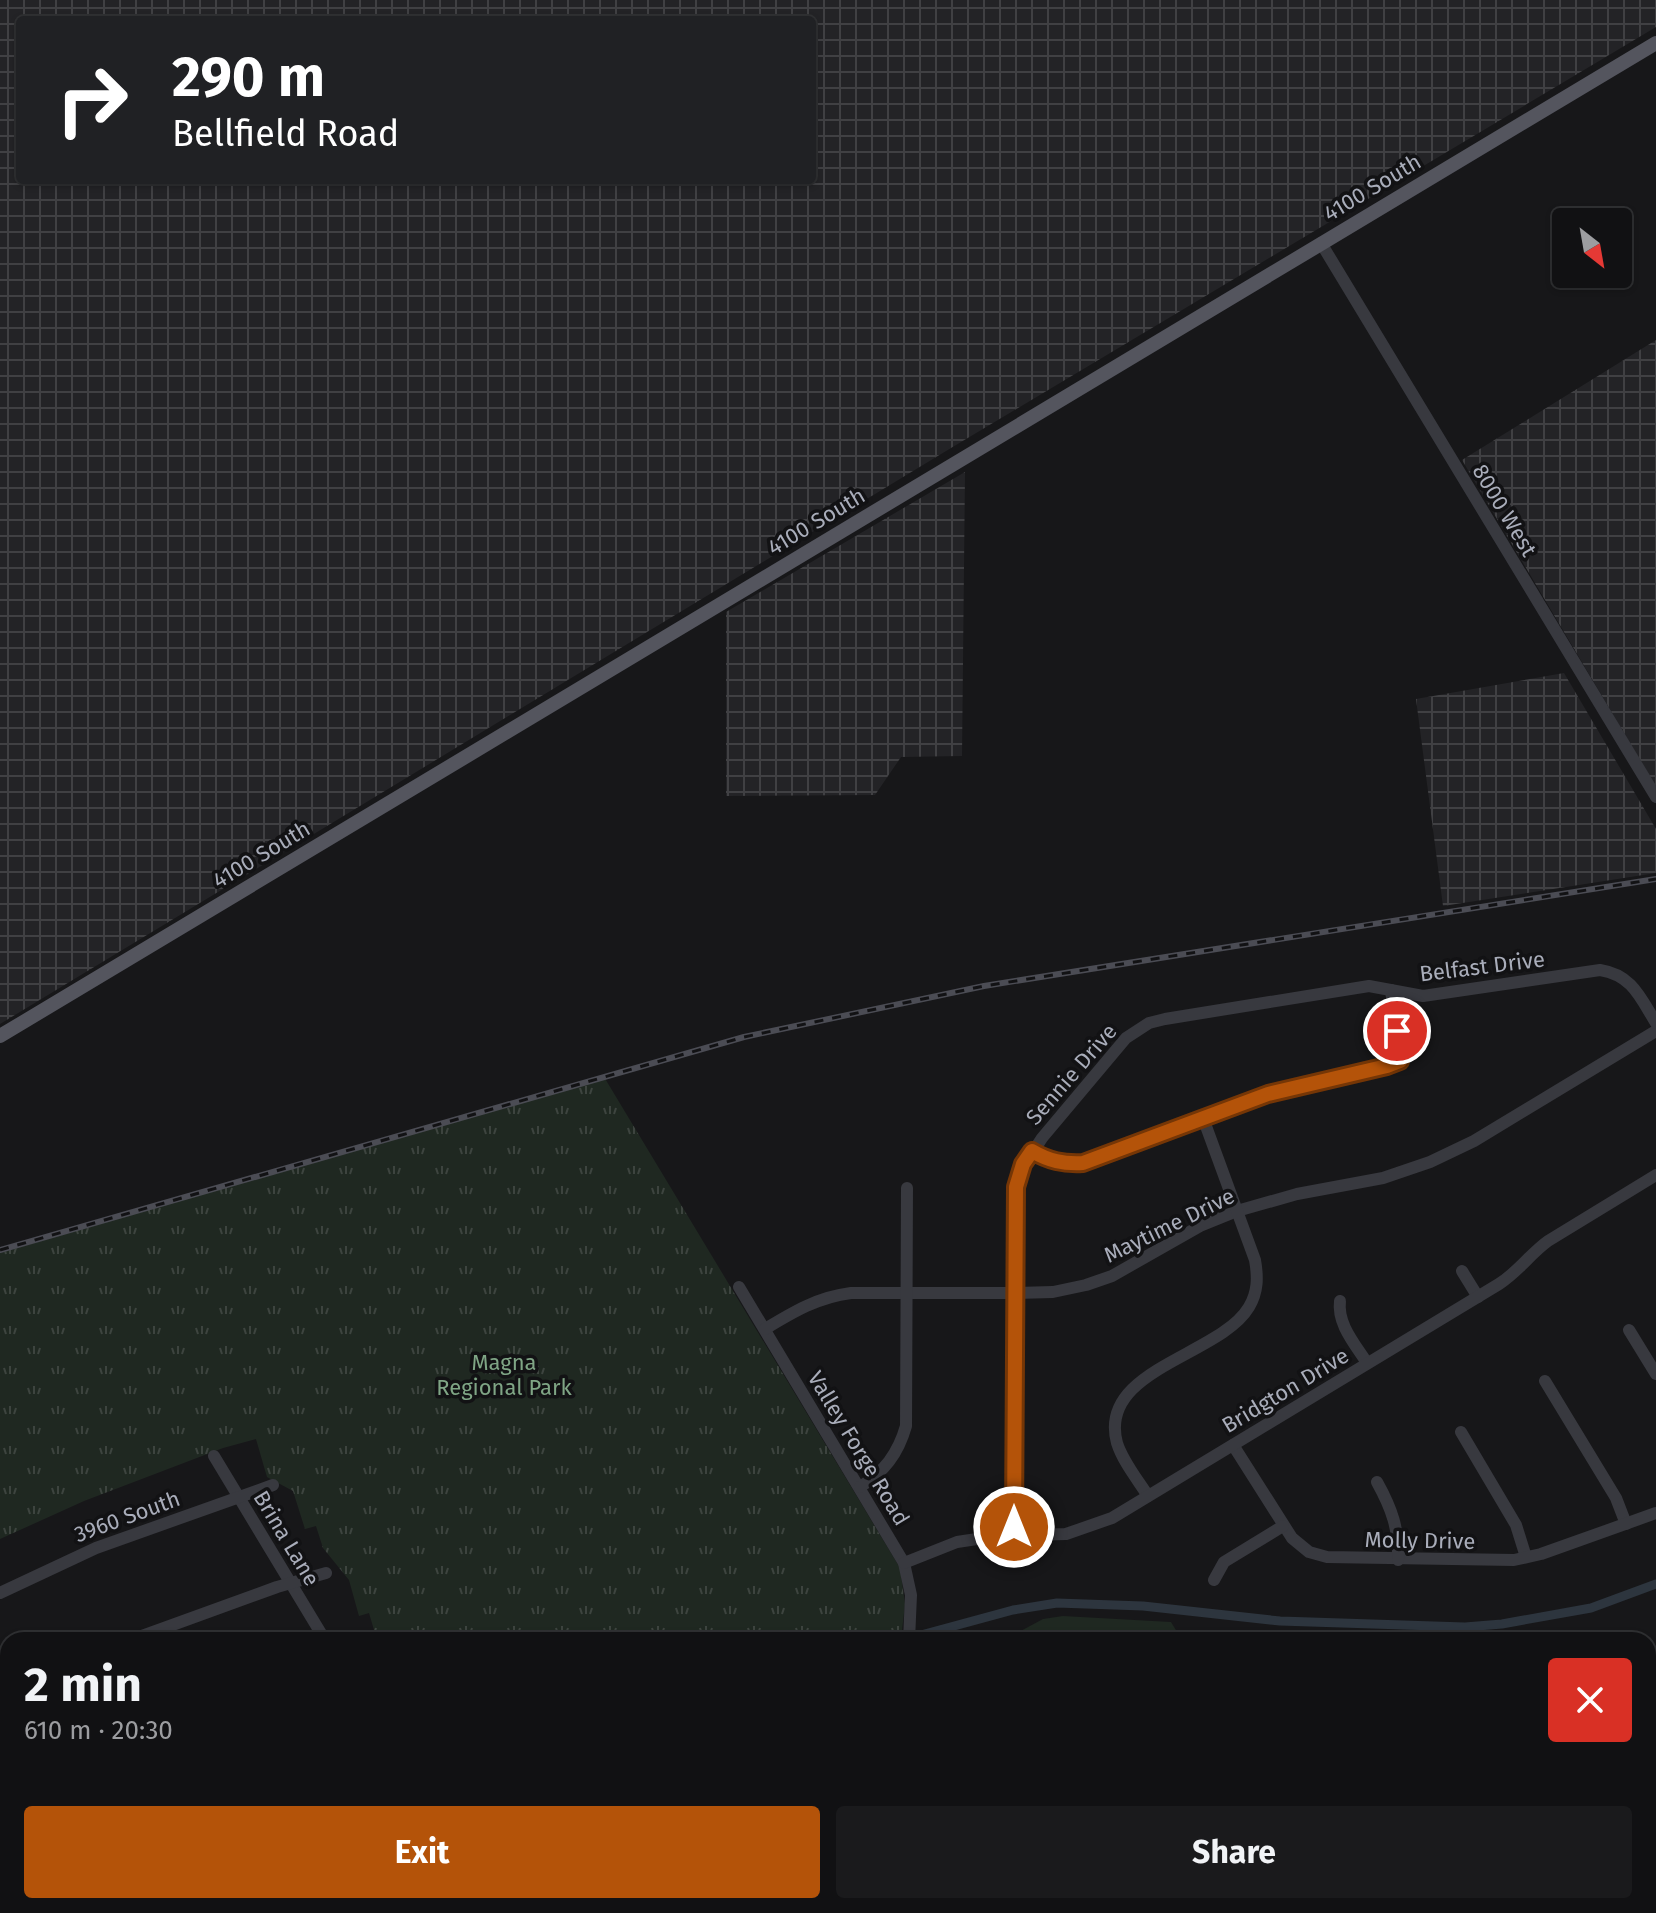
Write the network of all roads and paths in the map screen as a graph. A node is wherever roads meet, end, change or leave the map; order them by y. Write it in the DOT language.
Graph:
graph roads {
  1 [pos="1656,43"];
  2 [pos="1321,243"];
  3 [pos="1656,797"];
  4 [pos="1391,990"];
  5 [pos="1149,1023"];
  6 [pos="1656,1023"];
  7 [pos="1656,1031"];
  8 [pos="0,1036"];
  9 [pos="1203,1118"];
  10 [pos="1032,1151"];
  11 [pos="1656,1175"];
  12 [pos="907,1188"];
  13 [pos="1237,1211"];
  14 [pos="1462,1271"];
  15 [pos="739,1287"];
  16 [pos="1015,1293"];
  17 [pos="907,1294"];
  18 [pos="1478,1297"];
  19 [pos="1340,1301"];
  20 [pos="765,1329"];
  21 [pos="1629,1330"];
  22 [pos="1367,1363"];
  23 [pos="1656,1374"];
  24 [pos="1545,1381"];
  25 [pos="1461,1432"];
  26 [pos="1233,1445"];
  27 [pos="214,1456"];
  28 [pos="1377,1482"];
  29 [pos="273,1485"];
  30 [pos="860,1487"];
  31 [pos="1148,1496"];
  32 [pos="239,1497"];
  33 [pos="1656,1513"];
  34 [pos="1626,1524"];
  35 [pos="1283,1526"];
  36 [pos="1014,1536"];
  37 [pos="1526,1557"];
  38 [pos="1398,1560"];
  39 [pos="904,1563"];
  40 [pos="326,1573"];
  41 [pos="1214,1580"];
  42 [pos="291,1583"];
  43 [pos="0,1593"];
  44 [pos="153,1632"];
  45 [pos="320,1632"];
  46 [pos="909,1632"];
  1 -- 2 [label="main road, 4100 South"];
  2 -- 3 [label="street, 8000 West"];
  2 -- 8 [label="main road, 4100 South"];
  4 -- 5 [label="street, Belfast Drive"];
  4 -- 6 [label="street, Belfast Drive"];
  4 -- 9 [label="street"];
  5 -- 10 [label="street, Sennie Drive"];
  7 -- 13 [label="street, Maytime Drive"];
  9 -- 10 [label="street"];
  9 -- 13 [label="street"];
  10 -- 16 [label="street, Sennie Drive"];
  11 -- 18 [label="street, Bridgton Drive"];
  12 -- 17 [label="street"];
  13 -- 16 [label="street, Maytime Drive"];
  13 -- 31 [label="street"];
  14 -- 18 [label="street"];
  15 -- 20 [label="street, Valley Forge Road"];
  16 -- 17 [label="street, Maytime Drive"];
  16 -- 36 [label="street, Sennie Drive"];
  17 -- 20 [label="street, Maytime Drive"];
  17 -- 30 [label="street"];
  18 -- 22 [label="street, Bridgton Drive"];
  19 -- 22 [label="street"];
  20 -- 30 [label="street, Valley Forge Road"];
  21 -- 23 [label="street"];
  22 -- 26 [label="street, Bridgton Drive"];
  24 -- 34 [label="street"];
  25 -- 37 [label="street"];
  26 -- 31 [label="street, Bridgton Drive"];
  26 -- 35 [label="street, Molly Drive"];
  27 -- 32 [label="street, Brina Lane"];
  28 -- 38 [label="street"];
  29 -- 32 [label="street, 3960 South"];
  30 -- 39 [label="street, Valley Forge Road"];
  31 -- 36 [label="street, Bridgton Drive"];
  32 -- 42 [label="street, Brina Lane"];
  32 -- 43 [label="street, 3960 South"];
  33 -- 34 [label="street, Molly Drive"];
  34 -- 37 [label="street, Molly Drive"];
  35 -- 38 [label="street, Molly Drive"];
  35 -- 41 [label="street"];
  36 -- 39 [label="street, Bridgton Drive"];
  37 -- 38 [label="street, Molly Drive"];
  39 -- 46 [label="street, Valley Forge Road"];
  40 -- 42 [label="street"];
  42 -- 44 [label="street"];
  42 -- 45 [label="street, Brina Lane"];
}
